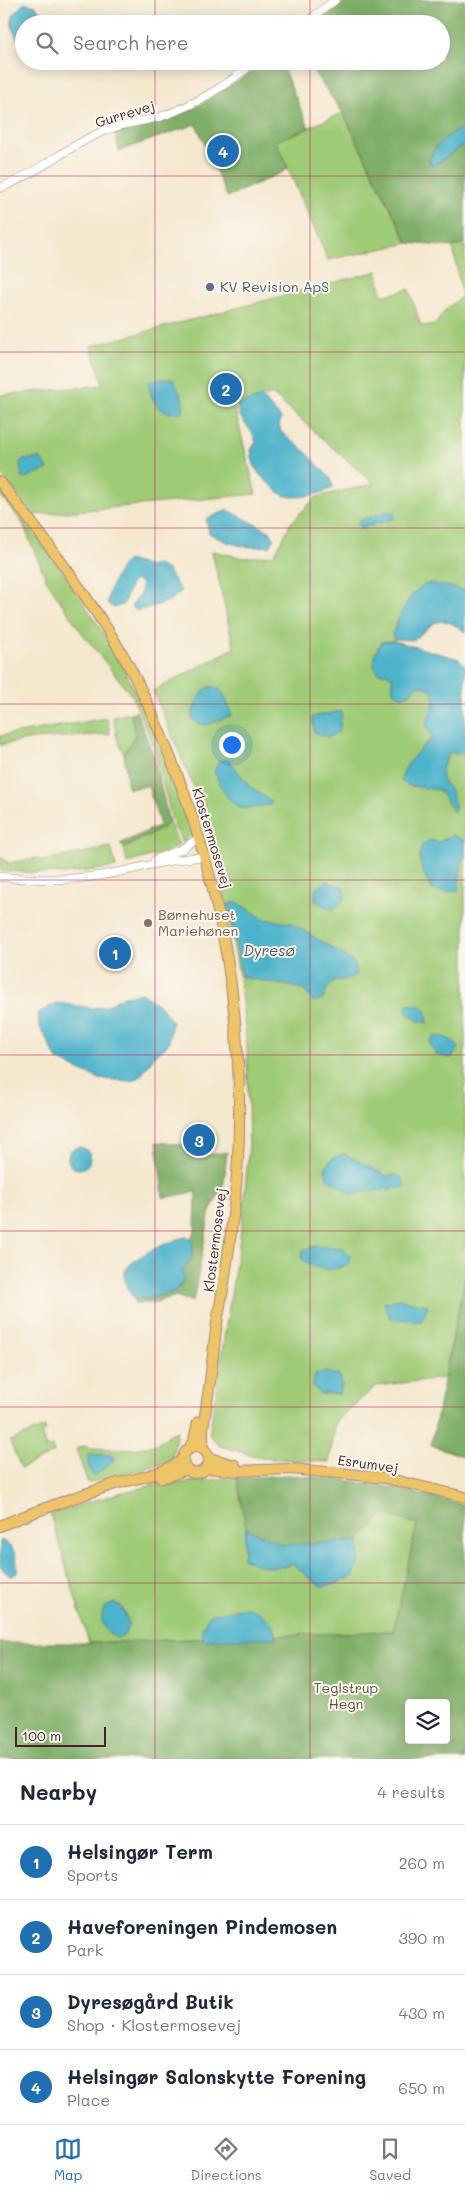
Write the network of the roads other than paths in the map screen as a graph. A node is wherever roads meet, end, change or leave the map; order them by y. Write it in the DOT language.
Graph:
graph roads {
  1 [pos="335,0"];
  2 [pos="316,15"];
  3 [pos="243,70"];
  4 [pos="0,188"];
  5 [pos="0,482"];
  6 [pos="199,838"];
  7 [pos="205,857"];
  8 [pos="142,867"];
  9 [pos="0,877"];
  10 [pos="215,1341"];
  11 [pos="190,1447"];
  12 [pos="203,1448"];
  13 [pos="207,1463"];
  14 [pos="184,1465"];
  15 [pos="465,1498"];
  16 [pos="0,1526"];
  1 -- 2 [label="street"];
  3 -- 4 [label="street, Gurrevej"];
  5 -- 6 [label="main road, Klostermosevej"];
  6 -- 7 [label="main road, Klostermosevej"];
  6 -- 8 [label="street"];
  7 -- 8 [label="street"];
  7 -- 10 [label="main road, Klostermosevej"];
  8 -- 9 [label="street"];
  10 -- 11 [label="main road, Klostermosevej"];
  10 -- 12 [label="main road, Klostermosevej"];
  11 -- 12 [label="main road"];
  11 -- 14 [label="main road"];
  12 -- 13 [label="main road"];
  13 -- 14 [label="main road"];
  13 -- 15 [label="main road, Esrumvej"];
  14 -- 16 [label="main road"];
}
